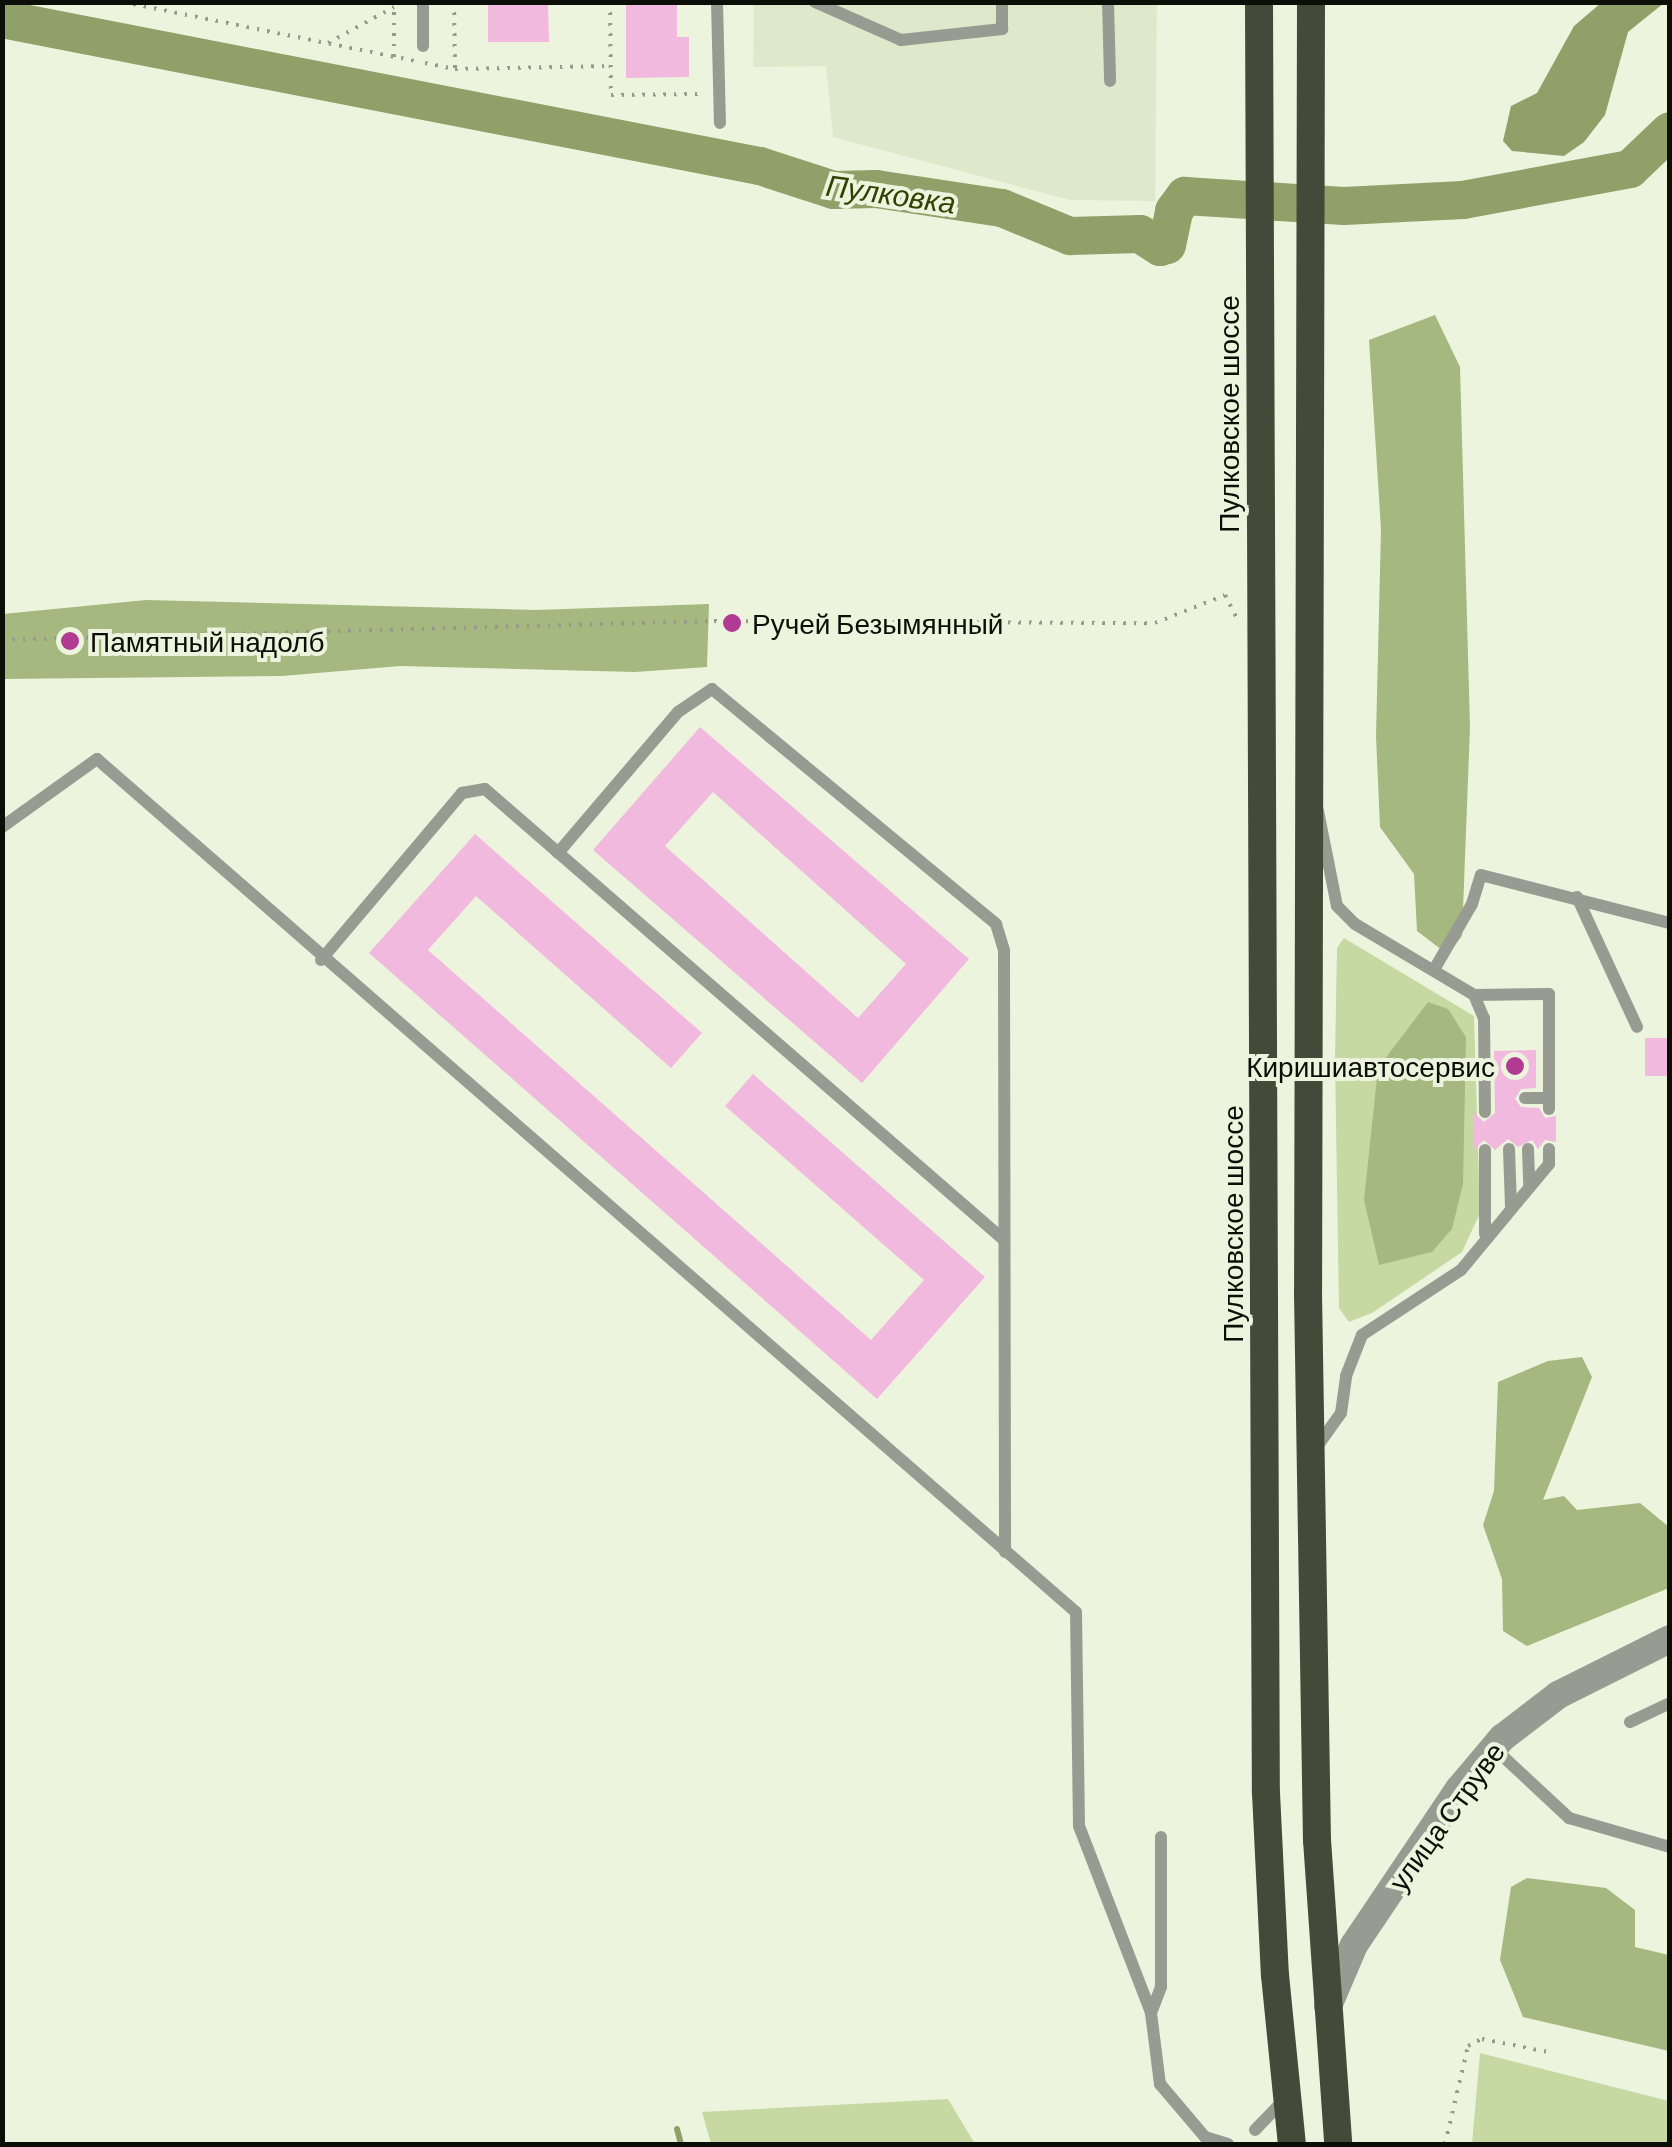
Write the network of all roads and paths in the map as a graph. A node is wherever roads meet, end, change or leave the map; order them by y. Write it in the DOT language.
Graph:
graph roads {
  1 [pos="423,2"];
  2 [pos="454,2"];
  3 [pos="610,2"];
  4 [pos="717,2"];
  5 [pos="815,2"];
  6 [pos="1002,2"];
  7 [pos="1108,2"];
  8 [pos="1259,2"];
  9 [pos="1311,2"];
  10 [pos="125,3"];
  11 [pos="394,4"];
  12 [pos="326,44"];
  13 [pos="423,46"];
  14 [pos="394,57"];
  15 [pos="610,66"];
  16 [pos="455,69"];
  17 [pos="1110,81"];
  18 [pos="718,94"];
  19 [pos="720,123"];
  20 [pos="1262,620"];
  21 [pos="2,640"];
  22 [pos="1312,789"];
  23 [pos="2,826"];
  24 [pos="558,853"];
  25 [pos="1577,896"];
  26 [pos="1670,923"];
  27 [pos="320,960"];
  28 [pos="1435,968"];
  29 [pos="1474,995"];
  30 [pos="1636,1027"];
  31 [pos="1502,1098"];
  32 [pos="1526,1102"];
  33 [pos="1528,1149"];
  34 [pos="1549,1149"];
  35 [pos="1485,1150"];
  36 [pos="1509,1150"];
  37 [pos="1528,1186"];
  38 [pos="1511,1207"];
  39 [pos="1486,1234"];
  40 [pos="1004,1240"];
  41 [pos="1312,1454"];
  42 [pos="1005,1552"];
  43 [pos="1670,1639"];
  44 [pos="1670,1704"];
  45 [pos="1630,1722"];
  46 [pos="1494,1748"];
  47 [pos="1161,1838"];
  48 [pos="1670,1847"];
  49 [pos="1326,2012"];
  50 [pos="1151,2014"];
  51 [pos="1554,2053"];
  52 [pos="1286,2098"];
  53 [pos="1255,2130"];
  54 [pos="1228,2144"];
  55 [pos="1292,2144"];
  56 [pos="1338,2144"];
  57 [pos="1446,2144"];
  1 -- 13 [label="lane"];
  2 -- 16 [label="path"];
  3 -- 15 [label="path"];
  4 -- 18 [label="lane"];
  5 -- 6 [label="lane"];
  7 -- 17 [label="lane"];
  8 -- 20 [label="highway, Пулковское шоссе"];
  9 -- 22 [label="highway"];
  10 -- 12 [label="path"];
  11 -- 12 [label="path"];
  11 -- 14 [label="path"];
  12 -- 14 [label="path"];
  14 -- 16 [label="path"];
  15 -- 16 [label="path"];
  15 -- 18 [label="path"];
  18 -- 19 [label="lane"];
  20 -- 21 [label="path"];
  20 -- 52 [label="highway, Пулковское шоссе"];
  22 -- 28 [label="lane"];
  22 -- 41 [label="highway"];
  23 -- 27 [label="lane"];
  24 -- 27 [label="lane"];
  24 -- 40 [label="lane"];
  24 -- 40 [label="lane"];
  25 -- 26 [label="lane"];
  25 -- 28 [label="lane"];
  25 -- 30 [label="lane"];
  27 -- 42 [label="lane"];
  28 -- 29 [label="lane"];
  29 -- 31 [label="lane"];
  29 -- 32 [label="lane"];
  33 -- 37 [label="lane"];
  34 -- 37 [label="lane"];
  35 -- 39 [label="lane"];
  36 -- 38 [label="lane"];
  37 -- 38 [label="lane"];
  38 -- 39 [label="lane"];
  39 -- 41 [label="lane"];
  40 -- 42 [label="lane"];
  41 -- 49 [label="highway"];
  42 -- 50 [label="lane"];
  43 -- 46 [label="street, улица Струве"];
  44 -- 45 [label="lane"];
  46 -- 48 [label="lane"];
  46 -- 49 [label="street, улица Струве"];
  47 -- 50 [label="lane"];
  49 -- 56 [label="highway"];
  50 -- 54 [label="lane"];
  51 -- 57 [label="path"];
  52 -- 53 [label="lane"];
  52 -- 55 [label="highway, Пулковское шоссе"];
}
